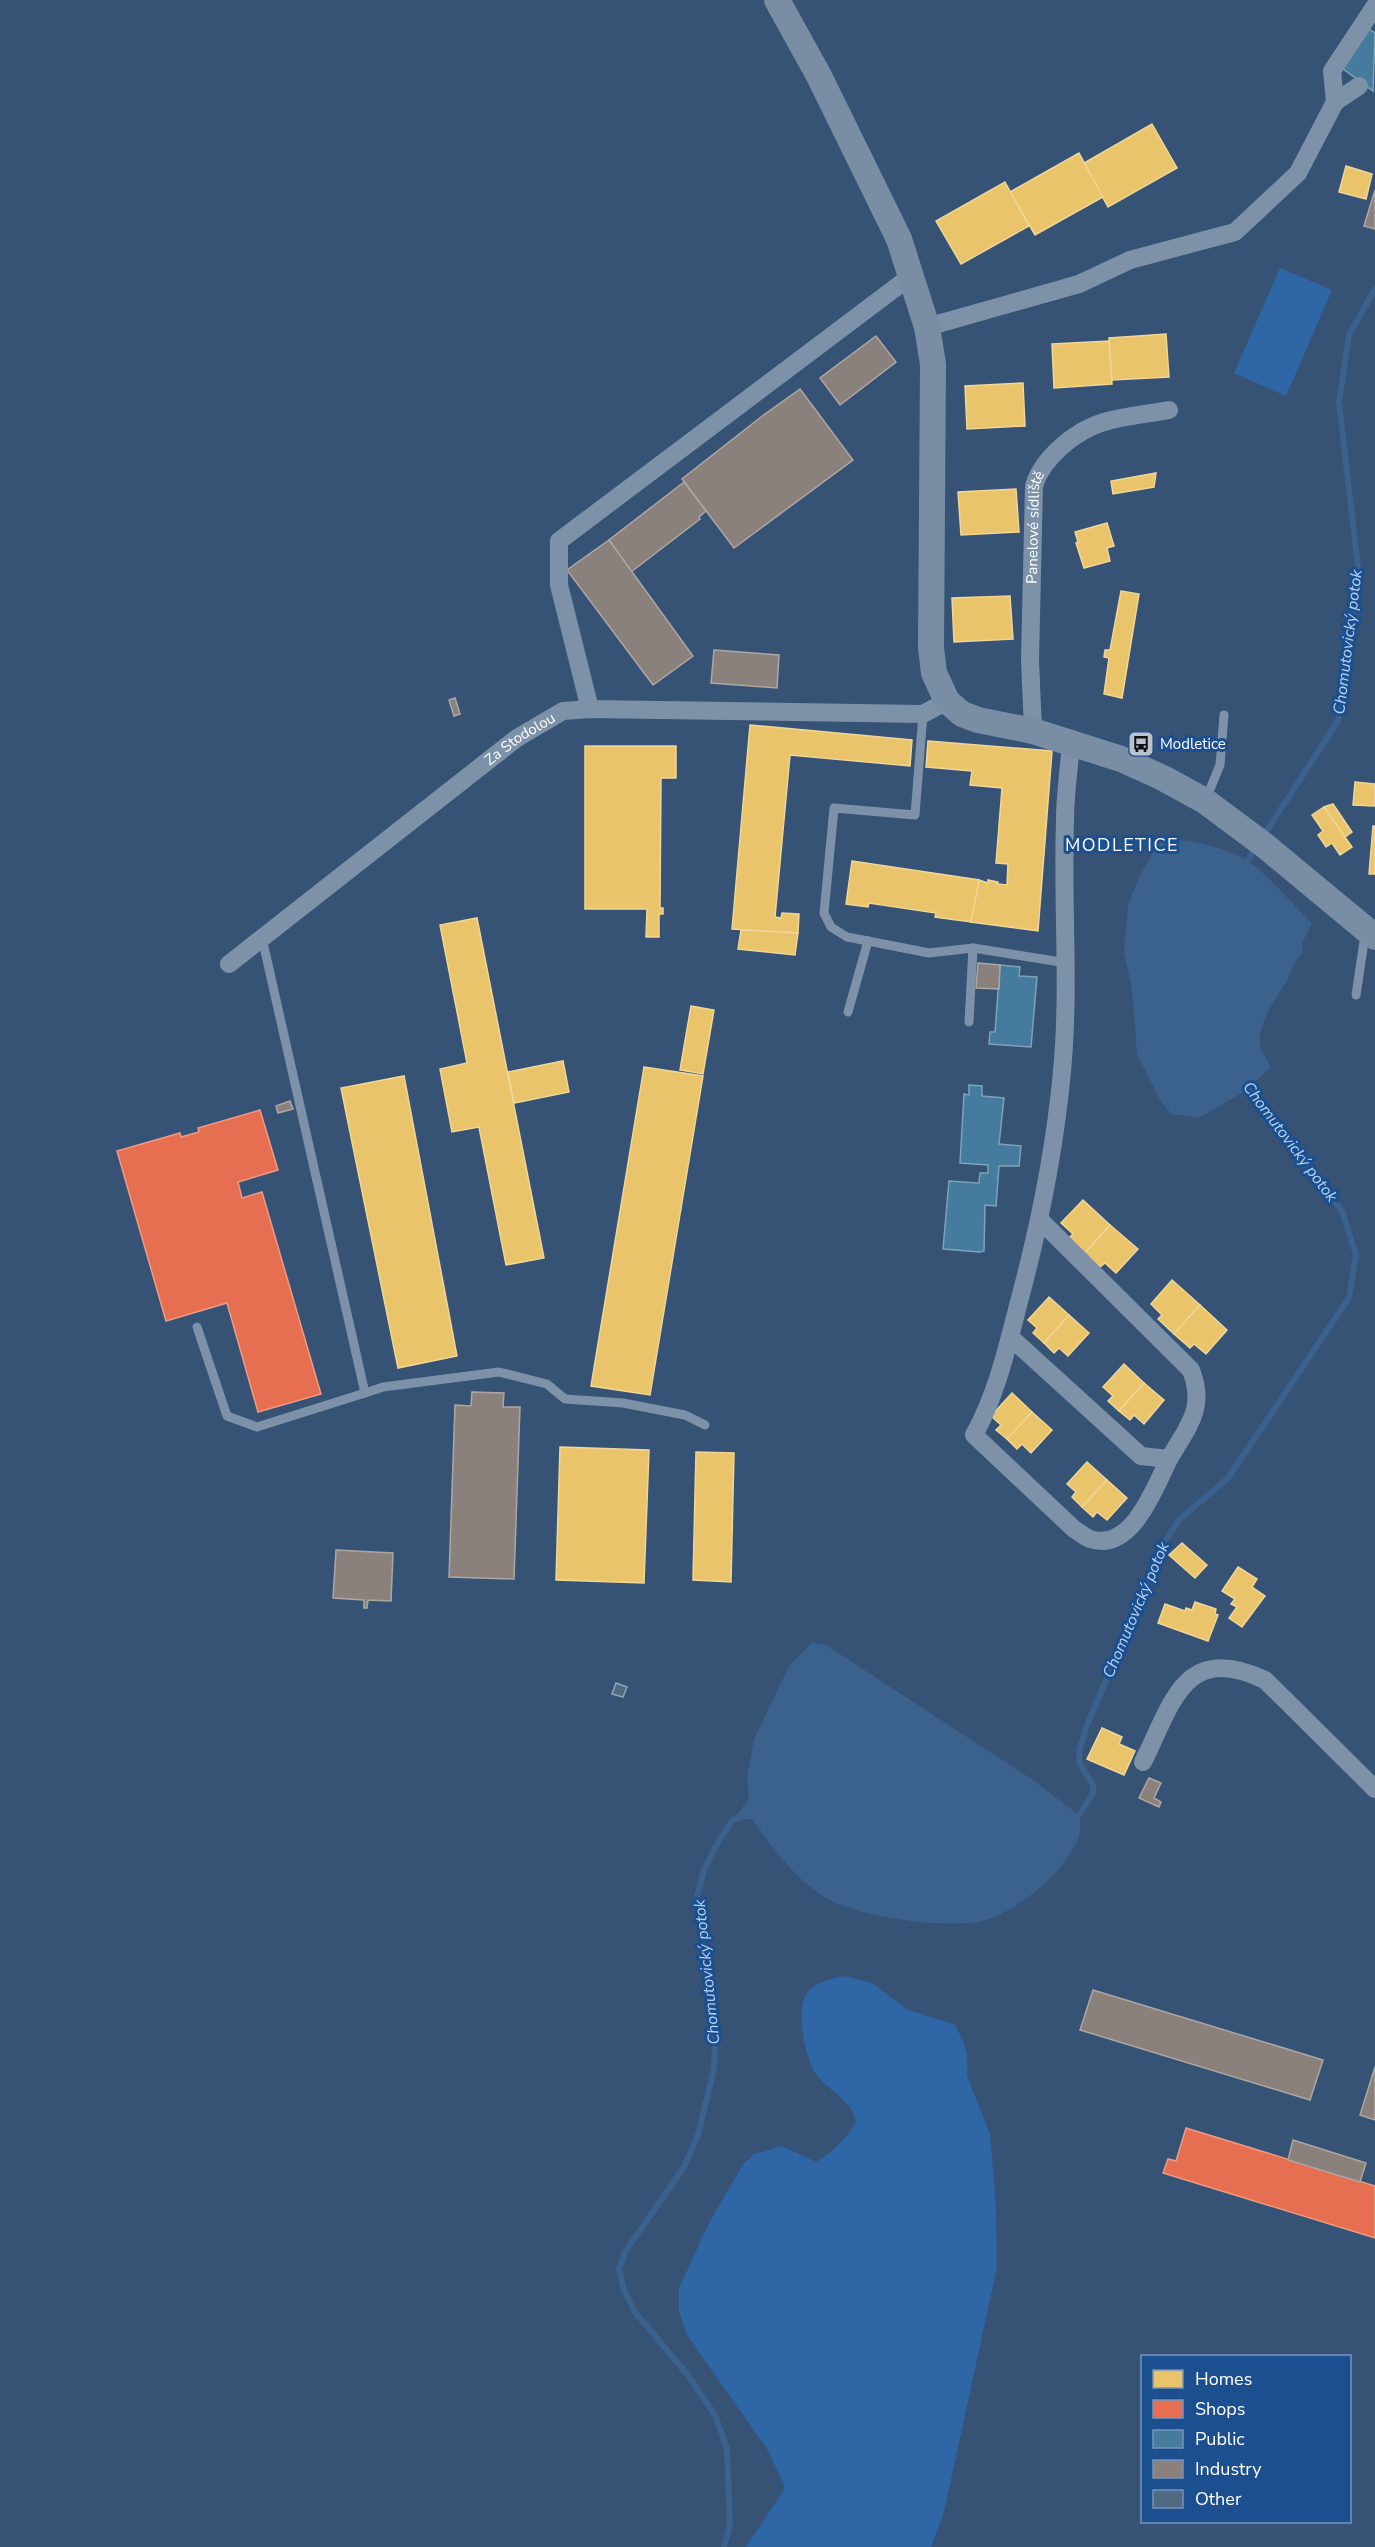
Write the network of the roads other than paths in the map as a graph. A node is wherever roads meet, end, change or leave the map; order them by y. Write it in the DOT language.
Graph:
graph roads {
  1 [pos="777,0"];
  2 [pos="1375,6"];
  3 [pos="1359,86"];
  4 [pos="1335,102"];
  5 [pos="912,276"];
  6 [pos="927,327"];
  7 [pos="1169,410"];
  8 [pos="946,701"];
  9 [pos="590,709"];
  10 [pos="923,714"];
  11 [pos="1224,715"];
  12 [pos="1033,731"];
  13 [pos="1071,744"];
  14 [pos="1205,801"];
  15 [pos="1371,933"];
  16 [pos="262,938"];
  17 [pos="868,941"];
  18 [pos="973,948"];
  19 [pos="1067,963"];
  20 [pos="229,964"];
  21 [pos="1356,994"];
  22 [pos="848,1012"];
  23 [pos="969,1022"];
  24 [pos="1040,1220"];
  25 [pos="197,1327"];
  26 [pos="1010,1337"];
  27 [pos="365,1393"];
  28 [pos="705,1425"];
  29 [pos="1169,1459"];
  30 [pos="1143,1762"];
  31 [pos="1375,1789"];
  1 -- 5 [label="street"];
  2 -- 4 [label="street"];
  3 -- 4 [label="street"];
  4 -- 6 [label="street"];
  5 -- 6 [label="street"];
  5 -- 9 [label="street"];
  6 -- 8 [label="street"];
  7 -- 12 [label="street, Panelové sídliště"];
  8 -- 10 [label="street"];
  8 -- 12 [label="street"];
  9 -- 10 [label="street, Za Stodolou"];
  9 -- 16 [label="street, Za Stodolou"];
  10 -- 17 [label="lane"];
  11 -- 14 [label="lane"];
  12 -- 13 [label="street"];
  13 -- 14 [label="street"];
  13 -- 19 [label="street"];
  14 -- 15 [label="street"];
  15 -- 21 [label="lane"];
  16 -- 20 [label="street, Za Stodolou"];
  16 -- 27 [label="lane"];
  17 -- 18 [label="lane"];
  17 -- 22 [label="lane"];
  18 -- 19 [label="lane"];
  18 -- 23 [label="lane"];
  19 -- 24 [label="street"];
  24 -- 26 [label="street"];
  24 -- 29 [label="street"];
  25 -- 27 [label="lane"];
  26 -- 29 [label="street"];
  26 -- 29 [label="street"];
  27 -- 28 [label="lane"];
  30 -- 31 [label="street"];
}
